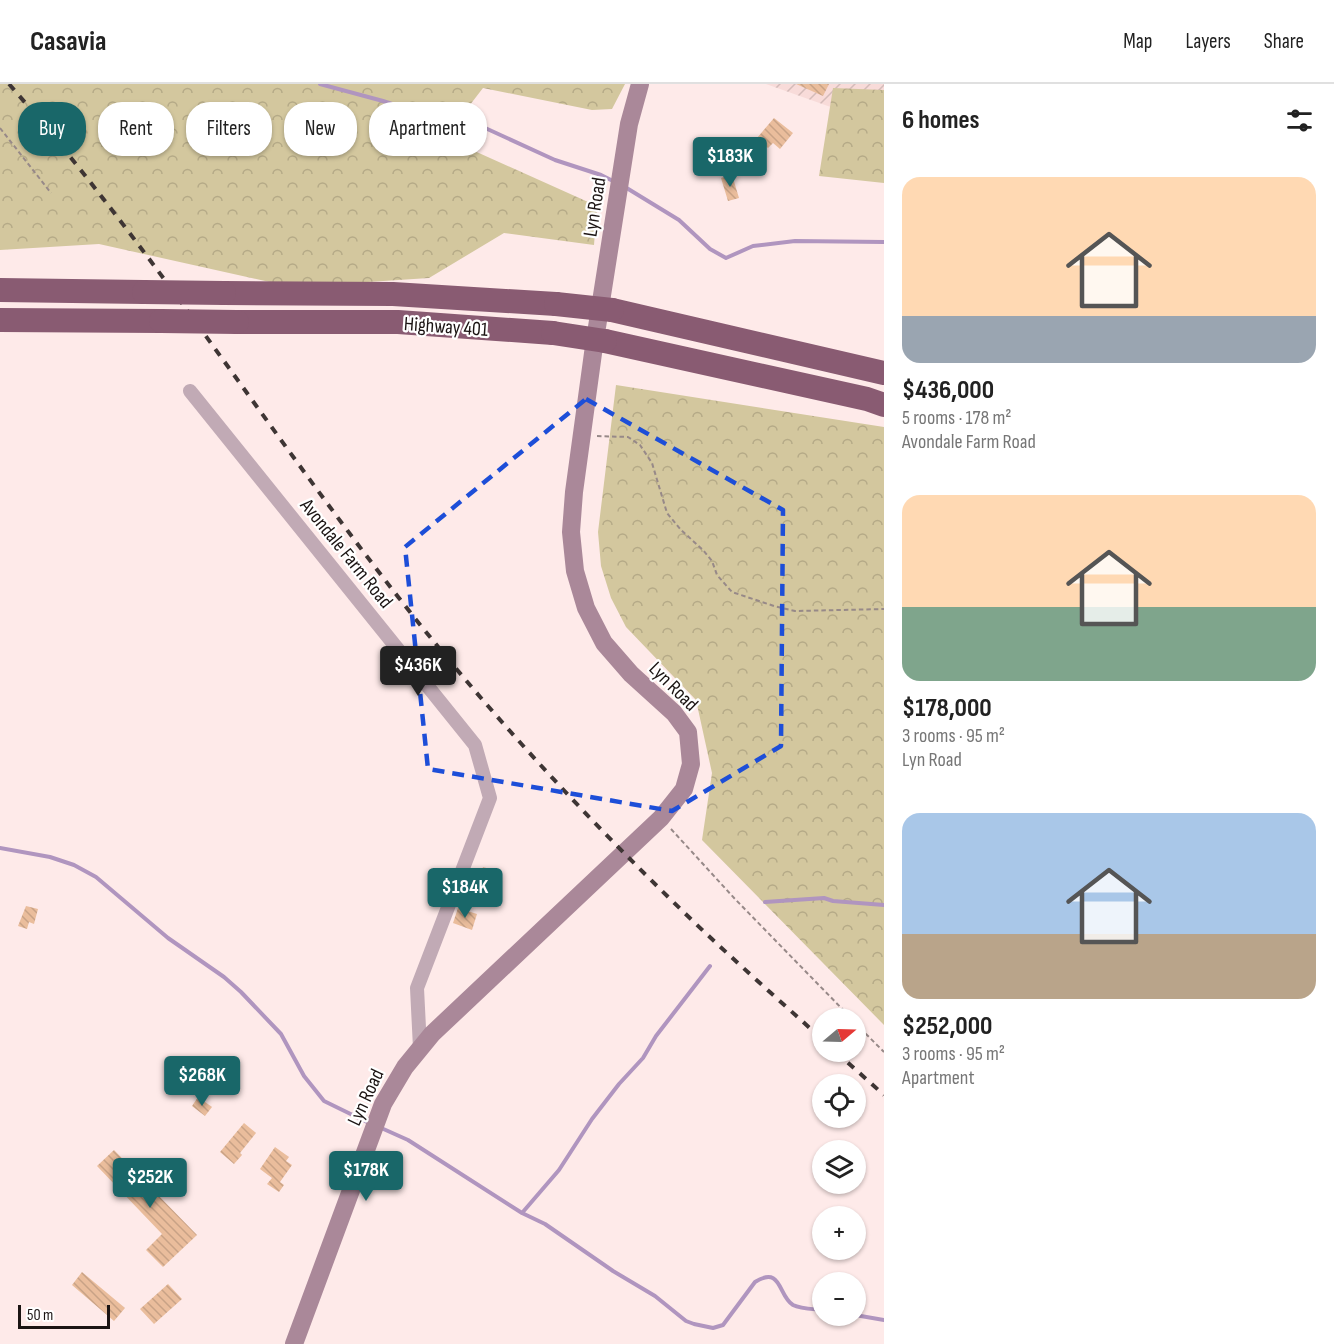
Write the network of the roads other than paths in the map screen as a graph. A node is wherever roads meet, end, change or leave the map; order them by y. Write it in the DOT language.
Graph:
graph roads {
  1 [pos="639,84"];
  2 [pos="0,290"];
  3 [pos="0,320"];
  4 [pos="884,374"];
  5 [pos="190,391"];
  6 [pos="884,405"];
  7 [pos="420,1048"];
  8 [pos="294,1344"];
  1 -- 7 [label="main road, Lyn Road"];
  2 -- 4 [label="highway, Highway 401, bridge"];
  3 -- 6 [label="highway, Highway 401, bridge"];
  5 -- 7 [label="street, Avondale Farm Road"];
  7 -- 8 [label="main road, Lyn Road"];
}
